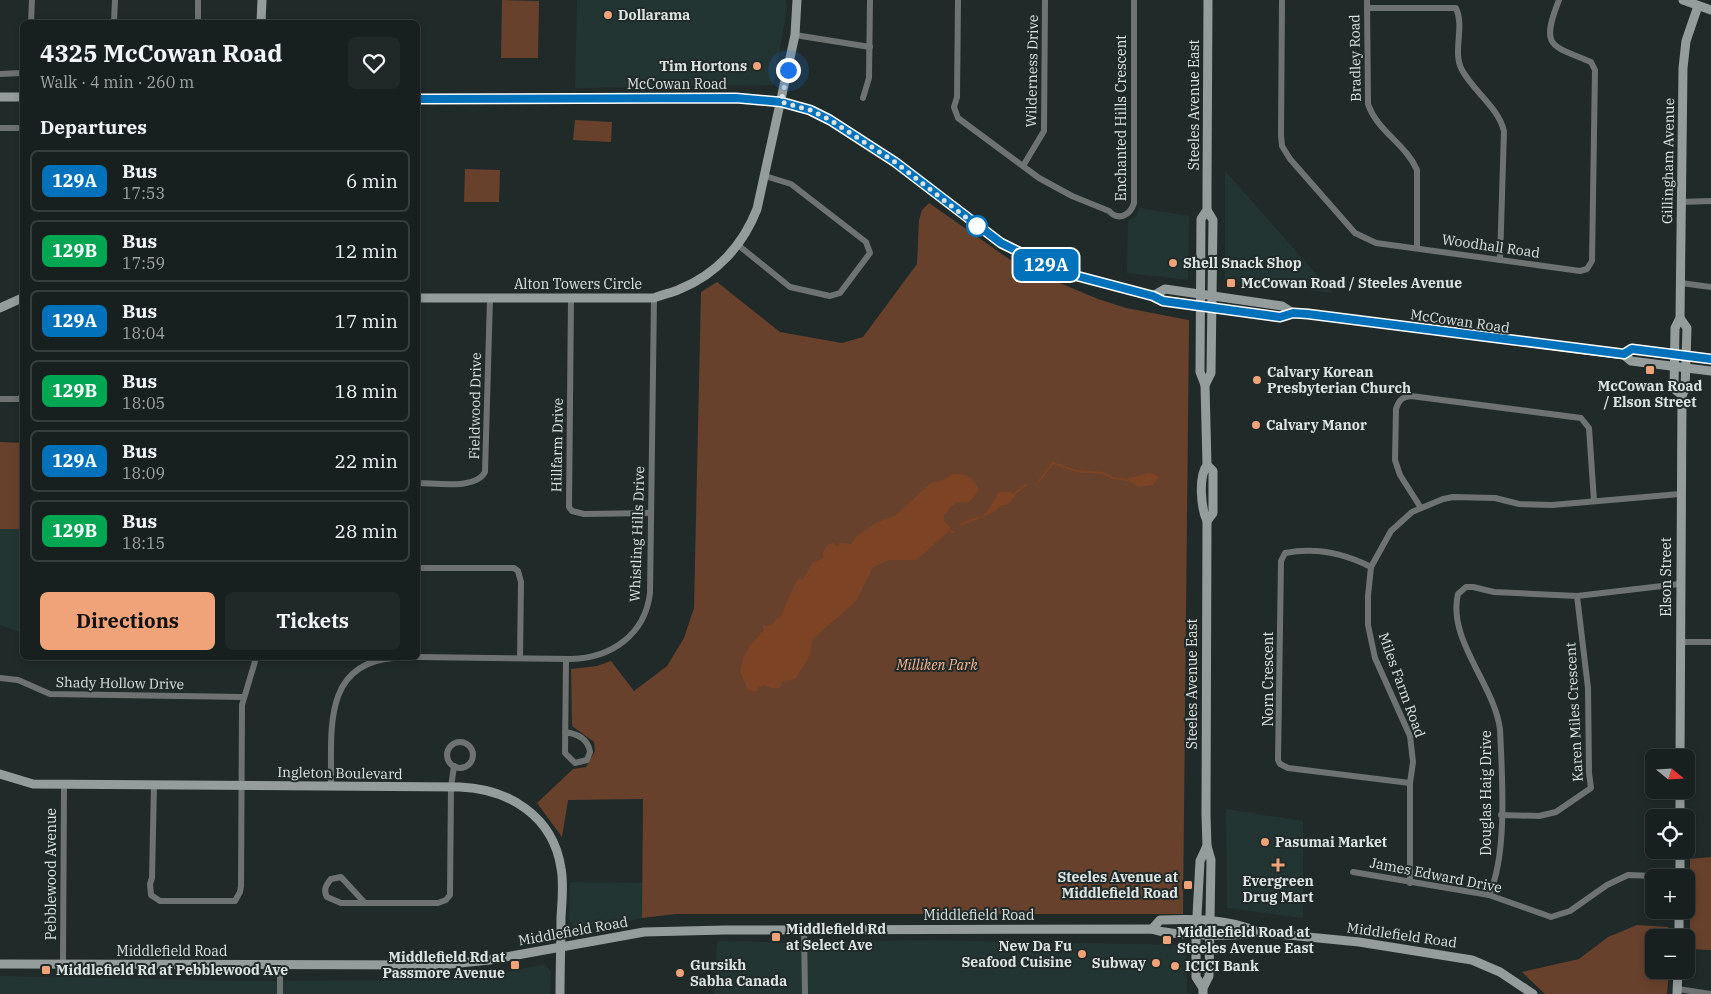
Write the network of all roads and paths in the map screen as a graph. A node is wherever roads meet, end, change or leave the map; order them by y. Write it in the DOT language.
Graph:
graph roads {
  1 [pos="32,0"];
  2 [pos="115,0"];
  3 [pos="198,0"];
  4 [pos="262,0"];
  5 [pos="797,0"];
  6 [pos="870,0"];
  7 [pos="958,0"];
  8 [pos="1046,0"];
  9 [pos="1134,0"];
  10 [pos="1208,0"];
  11 [pos="1282,0"];
  12 [pos="1367,0"];
  13 [pos="1558,0"];
  14 [pos="1684,0"];
  15 [pos="1698,6"];
  16 [pos="1367,8"];
  17 [pos="1711,10"];
  18 [pos="32,20"];
  19 [pos="114,20"];
  20 [pos="198,20"];
  21 [pos="261,20"];
  22 [pos="794,35"];
  23 [pos="870,47"];
  24 [pos="20,73"];
  25 [pos="0,74"];
  26 [pos="0,96"];
  27 [pos="20,97"];
  28 [pos="863,98"];
  29 [pos="420,99"];
  30 [pos="781,102"];
  31 [pos="0,128"];
  32 [pos="20,128"];
  33 [pos="1023,166"];
  34 [pos="765,176"];
  35 [pos="1711,201"];
  36 [pos="1680,202"];
  37 [pos="1207,210"];
  38 [pos="738,246"];
  39 [pos="1417,248"];
  40 [pos="1500,260"];
  41 [pos="1681,283"];
  42 [pos="1711,287"];
  43 [pos="1201,294"];
  44 [pos="1153,296"];
  45 [pos="1212,296"];
  46 [pos="420,298"];
  47 [pos="490,298"];
  48 [pos="571,298"];
  49 [pos="654,298"];
  50 [pos="20,299"];
  51 [pos="1201,306"];
  52 [pos="1212,307"];
  53 [pos="0,308"];
  54 [pos="1293,313"];
  55 [pos="1680,318"];
  56 [pos="1624,354"];
  57 [pos="1675,354"];
  58 [pos="1686,356"];
  59 [pos="1711,358"];
  60 [pos="1675,366"];
  61 [pos="1686,368"];
  62 [pos="1711,371"];
  63 [pos="1205,384"];
  64 [pos="1682,395"];
  65 [pos="20,398"];
  66 [pos="0,399"];
  67 [pos="420,483"];
  68 [pos="1680,494"];
  69 [pos="1594,501"];
  70 [pos="1421,508"];
  71 [pos="651,513"];
  72 [pos="1371,567"];
  73 [pos="420,568"];
  74 [pos="1679,584"];
  75 [pos="1577,596"];
  76 [pos="1680,642"];
  77 [pos="1711,642"];
  78 [pos="420,657"];
  79 [pos="520,658"];
  80 [pos="566,659"];
  81 [pos="255,660"];
  82 [pos="383,660"];
  83 [pos="0,678"];
  84 [pos="243,697"];
  85 [pos="565,732"];
  86 [pos="1680,749"];
  87 [pos="454,766"];
  88 [pos="0,774"];
  89 [pos="1410,783"];
  90 [pos="64,784"];
  91 [pos="154,784"];
  92 [pos="242,785"];
  93 [pos="331,787"];
  94 [pos="451,787"];
  95 [pos="1501,816"];
  96 [pos="1207,846"];
  97 [pos="1353,872"];
  98 [pos="1645,876"];
  99 [pos="1410,883"];
  100 [pos="1489,895"];
  101 [pos="364,902"];
  102 [pos="1197,920"];
  103 [pos="1210,921"];
  104 [pos="804,929"];
  105 [pos="1152,929"];
  106 [pos="1258,932"];
  107 [pos="1196,934"];
  108 [pos="1209,934"];
  109 [pos="561,947"];
  110 [pos="0,964"];
  111 [pos="63,964"];
  112 [pos="280,966"];
  113 [pos="1678,979"];
  114 [pos="1203,991"];
  115 [pos="1678,992"];
  116 [pos="280,994"];
  117 [pos="560,994"];
  118 [pos="806,994"];
  119 [pos="1533,994"];
  120 [pos="1711,994"];
  1 -- 18 [label="street"];
  2 -- 19 [label="street"];
  3 -- 20 [label="street"];
  4 -- 21 [label="main road"];
  5 -- 22 [label="main road, Alton Towers Circle"];
  6 -- 23 [label="street"];
  7 -- 33 [label="street, Enchanted Hills Crescent"];
  8 -- 33 [label="street, Wilderness Drive"];
  9 -- 33 [label="street, Enchanted Hills Crescent"];
  10 -- 37 [label="main road, Steeles Avenue East"];
  11 -- 39 [label="street, Woodhall Road"];
  12 -- 16 [label="street, Bradley Road"];
  13 -- 40 [label="street, Woodhall Road"];
  14 -- 15 [label="main road"];
  15 -- 17 [label="main road"];
  15 -- 36 [label="main road, Gillingham Avenue"];
  16 -- 39 [label="street, Bradley Road"];
  16 -- 40 [label="street"];
  22 -- 23 [label="street"];
  22 -- 30 [label="main road, Alton Towers Circle"];
  23 -- 28 [label="street"];
  24 -- 25 [label="street"];
  26 -- 27 [label="main road"];
  29 -- 30 [label="main road, McCowan Road"];
  30 -- 34 [label="main road, Alton Towers Circle"];
  30 -- 44 [label="main road, McCowan Road"];
  31 -- 32 [label="street"];
  34 -- 38 [label="main road, Alton Towers Circle"];
  34 -- 38 [label="street"];
  35 -- 36 [label="street"];
  36 -- 41 [label="main road, Gillingham Avenue"];
  37 -- 43 [label="main road, Steeles Avenue East"];
  37 -- 45 [label="main road, Steeles Avenue East"];
  38 -- 49 [label="main road, Alton Towers Circle"];
  39 -- 40 [label="street, Woodhall Road"];
  41 -- 42 [label="street"];
  41 -- 55 [label="main road, Gillingham Avenue"];
  43 -- 44 [label="main road, McCowan Road"];
  43 -- 45 [label="main road, McCowan Road"];
  43 -- 51 [label="main road, Steeles Avenue East"];
  44 -- 51 [label="main road, McCowan Road"];
  45 -- 52 [label="main road, Steeles Avenue East"];
  45 -- 54 [label="main road, McCowan Road"];
  46 -- 47 [label="main road, Alton Towers Circle"];
  47 -- 48 [label="main road, Alton Towers Circle"];
  47 -- 67 [label="street, Fieldwood Drive"];
  48 -- 49 [label="main road, Alton Towers Circle"];
  48 -- 71 [label="street, Hillfarm Drive"];
  49 -- 71 [label="street, Whistling Hills Drive"];
  50 -- 53 [label="main road"];
  51 -- 52 [label="main road, McCowan Road"];
  51 -- 63 [label="main road, Steeles Avenue East"];
  52 -- 54 [label="main road, McCowan Road"];
  52 -- 63 [label="main road, Steeles Avenue East"];
  54 -- 56 [label="main road, McCowan Road"];
  55 -- 57 [label="main road, Gillingham Avenue"];
  55 -- 58 [label="main road, Gillingham Avenue"];
  56 -- 57 [label="main road, McCowan Road"];
  56 -- 60 [label="main road, McCowan Road"];
  57 -- 58 [label="main road, McCowan Road"];
  57 -- 60 [label="main road, Gillingham Avenue"];
  58 -- 59 [label="main road, McCowan Road"];
  58 -- 61 [label="main road, Gillingham Avenue"];
  60 -- 61 [label="main road, McCowan Road"];
  60 -- 64 [label="main road, Elson Street"];
  61 -- 62 [label="main road, McCowan Road"];
  61 -- 64 [label="main road, Elson Street"];
  63 -- 96 [label="main road, Steeles Avenue East"];
  64 -- 68 [label="main road, Elson Street"];
  65 -- 66 [label="street"];
  68 -- 69 [label="street, Miles Farm Road"];
  68 -- 74 [label="main road, Elson Street"];
  69 -- 70 [label="street, Miles Farm Road"];
  69 -- 70 [label="street"];
  70 -- 72 [label="street, Miles Farm Road"];
  71 -- 80 [label="street, Whistling Hills Drive"];
  72 -- 89 [label="street, Miles Farm Road"];
  72 -- 89 [label="street, Norn Crescent"];
  73 -- 79 [label="street"];
  74 -- 75 [label="street, Douglas Haig Drive"];
  74 -- 76 [label="main road, Elson Street"];
  75 -- 95 [label="street, Karen Miles Crescent"];
  75 -- 95 [label="street, Douglas Haig Drive"];
  76 -- 77 [label="street"];
  76 -- 86 [label="main road, Elson Street"];
  78 -- 79 [label="street, Whistling Hills Drive"];
  79 -- 80 [label="street, Whistling Hills Drive"];
  80 -- 85 [label="street"];
  81 -- 84 [label="street"];
  82 -- 93 [label="street"];
  83 -- 84 [label="street, Shady Hollow Drive"];
  84 -- 92 [label="street"];
  85 -- 85 [label="street"];
  87 -- 87 [label="street"];
  87 -- 94 [label="street"];
  88 -- 90 [label="main road, Ingleton Boulevard"];
  89 -- 99 [label="street, Miles Farm Road"];
  90 -- 91 [label="main road, Ingleton Boulevard"];
  90 -- 111 [label="street, Pebblewood Avenue"];
  91 -- 92 [label="main road, Ingleton Boulevard"];
  91 -- 92 [label="street"];
  92 -- 93 [label="main road, Ingleton Boulevard"];
  93 -- 94 [label="main road, Ingleton Boulevard"];
  94 -- 101 [label="street"];
  94 -- 109 [label="main road, Ingleton Boulevard"];
  95 -- 100 [label="street, Douglas Haig Drive"];
  96 -- 102 [label="main road, Steeles Avenue East"];
  96 -- 103 [label="main road, Steeles Avenue East"];
  97 -- 99 [label="street, James Edward Drive"];
  98 -- 100 [label="street, James Edward Drive"];
  99 -- 100 [label="street, James Edward Drive"];
  101 -- 101 [label="street"];
  102 -- 103 [label="main road, Middlefield Road"];
  102 -- 105 [label="main road, Middlefield Road"];
  102 -- 107 [label="main road, Steeles Avenue East"];
  103 -- 106 [label="main road, Middlefield Road"];
  103 -- 108 [label="main road, Steeles Avenue East"];
  104 -- 105 [label="main road, Middlefield Road"];
  104 -- 109 [label="main road, Middlefield Road"];
  104 -- 118 [label="street"];
  105 -- 107 [label="main road, Middlefield Road"];
  106 -- 108 [label="main road, Middlefield Road"];
  106 -- 119 [label="main road, Middlefield Road"];
  107 -- 108 [label="main road, Middlefield Road"];
  107 -- 114 [label="main road, Steeles Avenue East"];
  108 -- 114 [label="main road, Steeles Avenue East"];
  109 -- 112 [label="main road, Middlefield Road"];
  109 -- 117 [label="main road, Ingleton Boulevard"];
  110 -- 111 [label="main road, Middlefield Road"];
  111 -- 112 [label="main road, Middlefield Road"];
  112 -- 116 [label="street"];
  113 -- 115 [label="main road"];
  115 -- 120 [label="street"];
}
